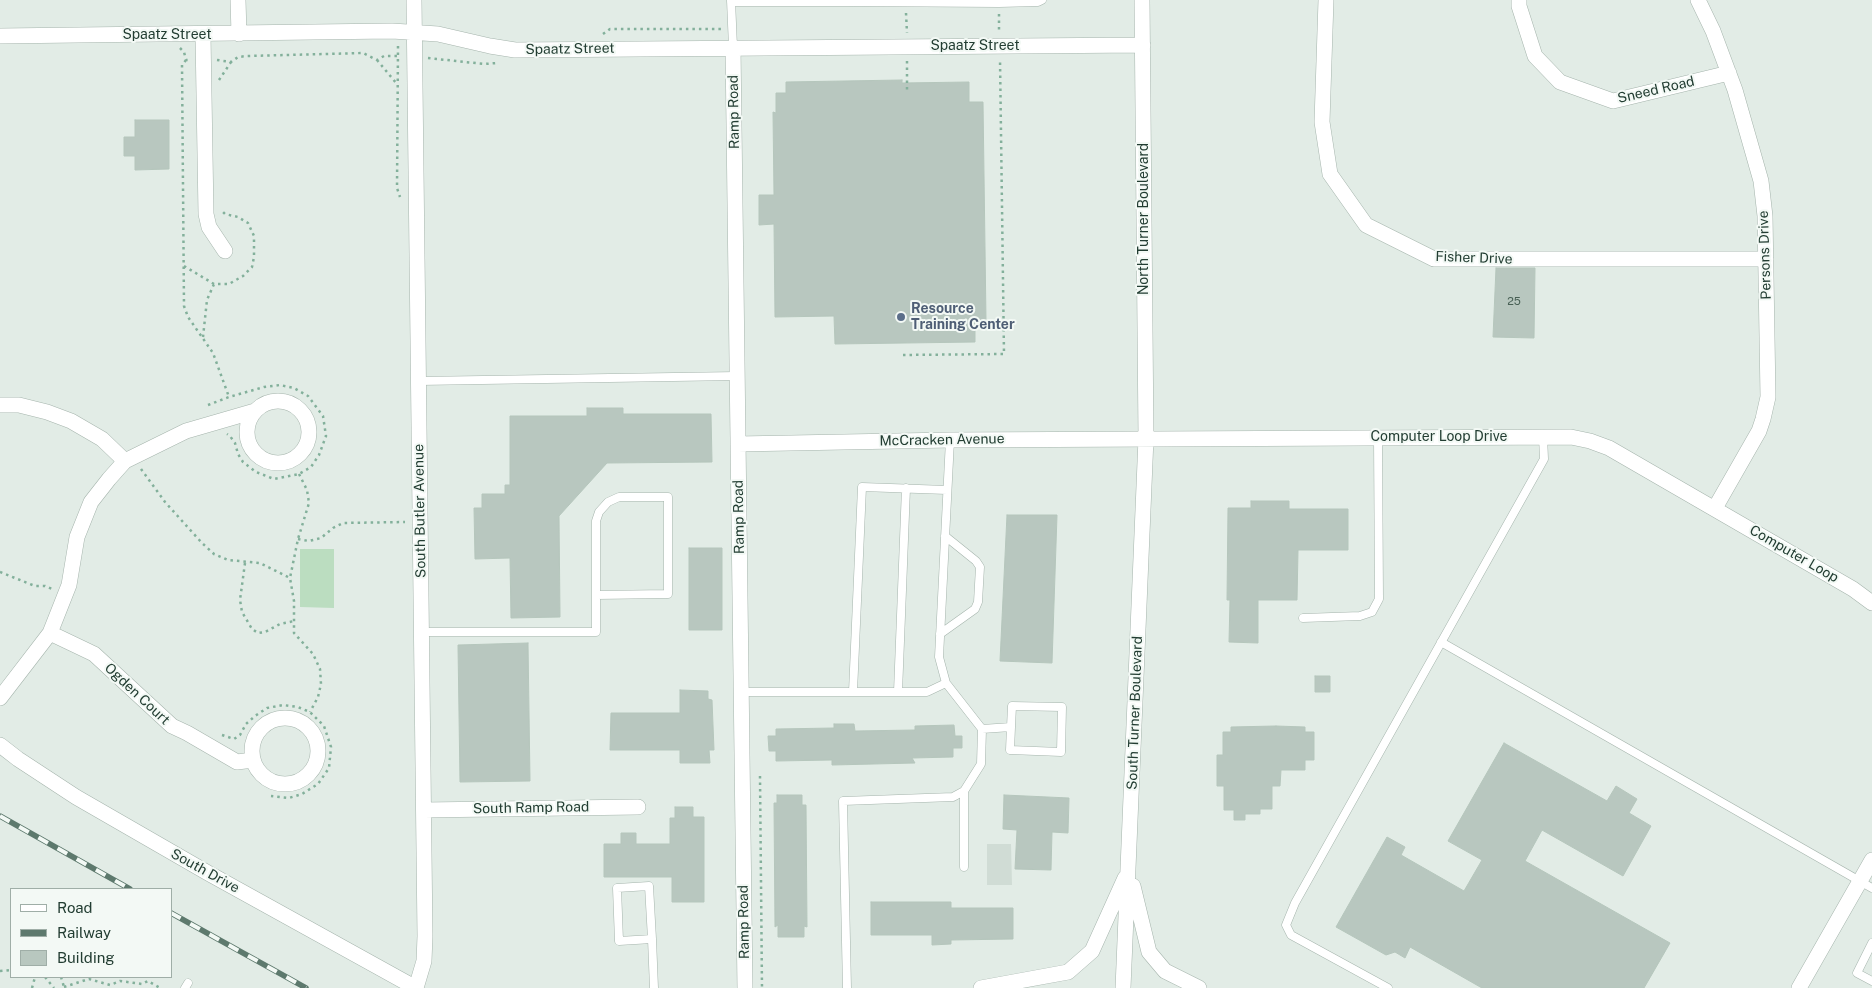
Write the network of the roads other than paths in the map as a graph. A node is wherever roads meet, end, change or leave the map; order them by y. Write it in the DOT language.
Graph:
graph roads {
  1 [pos="238,0"];
  2 [pos="414,0"];
  3 [pos="1142,0"];
  4 [pos="1326,0"];
  5 [pos="1519,0"];
  6 [pos="1698,0"];
  7 [pos="732,1"];
  8 [pos="850,1"];
  9 [pos="906,1"];
  10 [pos="1039,1"];
  11 [pos="415,32"];
  12 [pos="238,34"];
  13 [pos="203,35"];
  14 [pos="0,36"];
  15 [pos="1143,45"];
  16 [pos="733,47"];
  17 [pos="1729,74"];
  18 [pos="225,251"];
  19 [pos="1766,259"];
  20 [pos="737,376"];
  21 [pos="419,380"];
  22 [pos="0,405"];
  23 [pos="255,410"];
  24 [pos="1543,436"];
  25 [pos="1378,437"];
  26 [pos="1146,438"];
  27 [pos="950,440"];
  28 [pos="738,444"];
  29 [pos="134,465"];
  30 [pos="906,488"];
  31 [pos="948,490"];
  32 [pos="1715,508"];
  33 [pos="945,536"];
  34 [pos="596,595"];
  35 [pos="1872,603"];
  36 [pos="1303,618"];
  37 [pos="422,632"];
  38 [pos="50,633"];
  39 [pos="940,634"];
  40 [pos="1441,642"];
  41 [pos="946,683"];
  42 [pos="741,692"];
  43 [pos="853,692"];
  44 [pos="898,692"];
  45 [pos="0,698"];
  46 [pos="1011,727"];
  47 [pos="982,729"];
  48 [pos="0,745"];
  49 [pos="253,760"];
  50 [pos="964,791"];
  51 [pos="638,807"];
  52 [pos="424,810"];
  53 [pos="1872,860"];
  54 [pos="964,867"];
  55 [pos="1129,869"];
  56 [pos="1866,884"];
  57 [pos="652,939"];
  58 [pos="1872,944"];
  59 [pos="1872,981"];
  60 [pos="416,988"];
  61 [pos="654,988"];
  62 [pos="745,988"];
  63 [pos="847,988"];
  64 [pos="981,988"];
  65 [pos="1123,988"];
  66 [pos="1199,988"];
  67 [pos="1388,988"];
  68 [pos="1799,988"];
  1 -- 12 [label="street"];
  2 -- 11 [label="street, South Butler Avenue"];
  3 -- 15 [label="street, North Turner Boulevard"];
  4 -- 19 [label="street, Fisher Drive"];
  5 -- 17 [label="street, Sneed Road"];
  6 -- 17 [label="street, Persons Drive"];
  7 -- 8 [label="lane"];
  7 -- 16 [label="lane"];
  8 -- 9 [label="lane"];
  9 -- 10 [label="lane"];
  11 -- 12 [label="street, Spaatz Street"];
  11 -- 16 [label="street, Spaatz Street"];
  11 -- 21 [label="street, South Butler Avenue"];
  12 -- 13 [label="street, Spaatz Street"];
  13 -- 14 [label="street, Spaatz Street"];
  13 -- 18 [label="street"];
  15 -- 16 [label="street, Spaatz Street"];
  15 -- 26 [label="street, North Turner Boulevard"];
  16 -- 20 [label="street, Ramp Road"];
  17 -- 19 [label="street, Persons Drive"];
  19 -- 32 [label="street, Persons Drive"];
  20 -- 21 [label="lane"];
  20 -- 28 [label="street, Ramp Road"];
  21 -- 37 [label="street, South Butler Avenue"];
  22 -- 29 [label="street"];
  23 -- 23 [label="street"];
  23 -- 29 [label="street"];
  24 -- 25 [label="street, Computer Loop Drive"];
  24 -- 32 [label="street, Computer Loop Drive"];
  24 -- 40 [label="lane"];
  25 -- 26 [label="street, Computer Loop Drive"];
  25 -- 36 [label="lane"];
  26 -- 27 [label="street, McCracken Avenue"];
  26 -- 55 [label="street, South Turner Boulevard"];
  27 -- 28 [label="street, McCracken Avenue"];
  27 -- 31 [label="lane"];
  28 -- 42 [label="street, Ramp Road"];
  29 -- 38 [label="street"];
  30 -- 31 [label="lane"];
  30 -- 43 [label="lane"];
  30 -- 44 [label="lane"];
  31 -- 33 [label="lane"];
  32 -- 35 [label="street, Computer Loop"];
  33 -- 39 [label="lane"];
  33 -- 39 [label="lane"];
  34 -- 34 [label="lane"];
  34 -- 37 [label="lane"];
  37 -- 52 [label="street, South Butler Avenue"];
  38 -- 45 [label="street"];
  38 -- 49 [label="street, Ogden Court"];
  39 -- 41 [label="lane"];
  40 -- 56 [label="lane"];
  40 -- 67 [label="lane"];
  41 -- 44 [label="lane"];
  41 -- 47 [label="lane"];
  42 -- 43 [label="lane"];
  42 -- 62 [label="street, Ramp Road"];
  43 -- 44 [label="lane"];
  46 -- 46 [label="lane"];
  46 -- 47 [label="lane"];
  47 -- 50 [label="lane"];
  48 -- 60 [label="street, South Drive"];
  49 -- 49 [label="street"];
  50 -- 54 [label="lane"];
  50 -- 63 [label="lane"];
  51 -- 52 [label="street, South Ramp Road"];
  52 -- 60 [label="street, South Butler Avenue"];
  53 -- 56 [label="street"];
  55 -- 64 [label="street"];
  55 -- 65 [label="street, South Turner Boulevard"];
  55 -- 66 [label="street"];
  56 -- 68 [label="street"];
  57 -- 57 [label="lane"];
  57 -- 61 [label="lane"];
  58 -- 59 [label="lane"];
}
